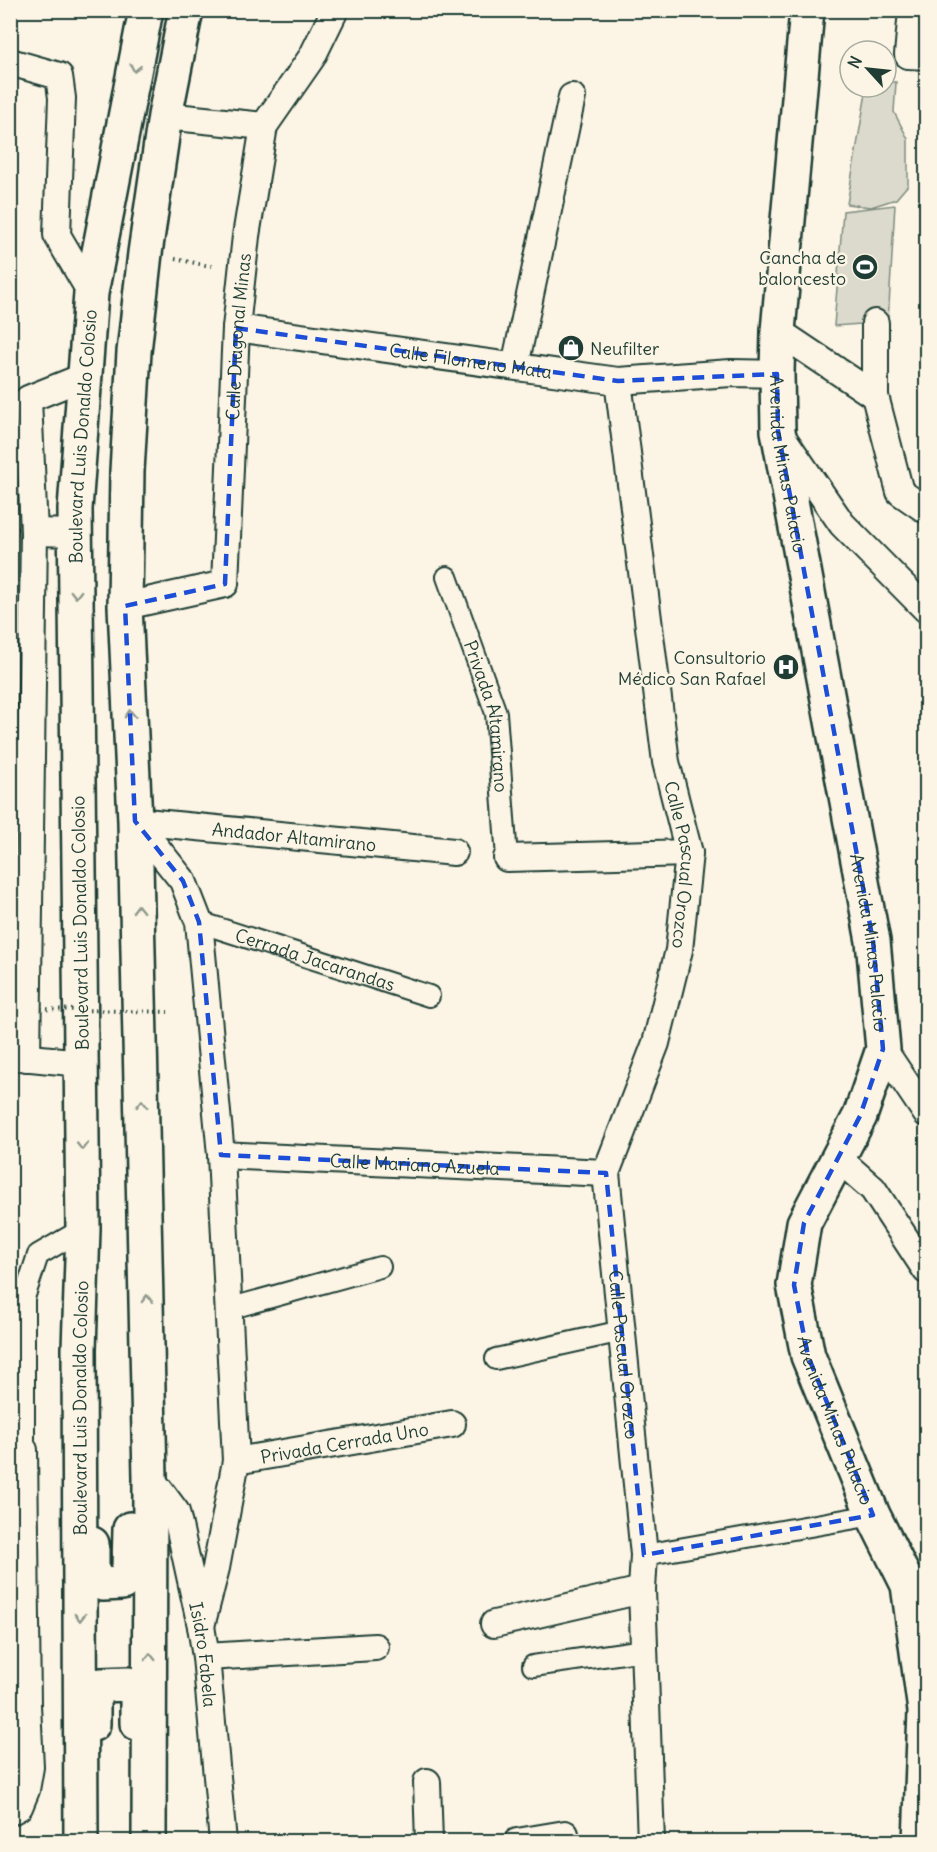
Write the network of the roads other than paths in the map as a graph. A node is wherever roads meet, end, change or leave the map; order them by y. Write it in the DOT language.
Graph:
graph roads {
  1 [pos="146,10"];
  2 [pos="186,10"];
  3 [pos="335,10"];
  4 [pos="807,10"];
  5 [pos="912,10"];
  6 [pos="927,56"];
  7 [pos="10,62"];
  8 [pos="572,97"];
  9 [pos="165,116"];
  10 [pos="264,126"];
  11 [pos="90,293"];
  12 [pos="875,323"];
  13 [pos="236,328"];
  14 [pos="778,332"];
  15 [pos="515,366"];
  16 [pos="777,374"];
  17 [pos="83,377"];
  18 [pos="618,381"];
  19 [pos="875,396"];
  20 [pos="19,397"];
  21 [pos="778,430"];
  22 [pos="927,510"];
  23 [pos="34,532"];
  24 [pos="76,533"];
  25 [pos="447,578"];
  26 [pos="125,606"];
  27 [pos="927,609"];
  28 [pos="135,821"];
  29 [pos="454,852"];
  30 [pos="689,853"];
  31 [pos="507,858"];
  32 [pos="199,922"];
  33 [pos="429,996"];
  34 [pos="883,1049"];
  35 [pos="19,1057"];
  36 [pos="81,1063"];
  37 [pos="917,1080"];
  38 [pos="927,1113"];
  39 [pos="221,1155"];
  40 [pos="839,1158"];
  41 [pos="606,1173"];
  42 [pos="83,1229"];
  43 [pos="380,1267"];
  44 [pos="927,1270"];
  45 [pos="228,1309"];
  46 [pos="622,1331"];
  47 [pos="148,1347"];
  48 [pos="79,1349"];
  49 [pos="496,1359"];
  50 [pos="452,1424"];
  51 [pos="17,1449"];
  52 [pos="236,1461"];
  53 [pos="150,1477"];
  54 [pos="873,1515"];
  55 [pos="644,1555"];
  56 [pos="642,1590"];
  57 [pos="494,1624"];
  58 [pos="201,1626"];
  59 [pos="375,1647"];
  60 [pos="644,1650"];
  61 [pos="206,1657"];
  62 [pos="533,1666"];
  63 [pos="19,1704"];
  64 [pos="427,1782"];
  65 [pos="15,1810"];
  66 [pos="565,1834"];
  67 [pos="81,1842"];
  68 [pos="93,1842"];
  69 [pos="138,1842"];
  70 [pos="149,1842"];
  71 [pos="223,1842"];
  72 [pos="429,1842"];
  73 [pos="518,1842"];
  74 [pos="651,1842"];
  75 [pos="920,1842"];
  1 -- 11 [label="main road, Boulevard Luis Donaldo Colosio, one-way"];
  2 -- 9 [label="main road"];
  3 -- 10 [label="street, Calle Diagonal Minas"];
  4 -- 14 [label="main road, Avenida Minas Palacio"];
  5 -- 6 [label="street"];
  7 -- 11 [label="street"];
  8 -- 15 [label="street"];
  9 -- 10 [label="street"];
  9 -- 26 [label="main road"];
  10 -- 13 [label="street, Calle Diagonal Minas"];
  11 -- 17 [label="main road, Boulevard Luis Donaldo Colosio"];
  12 -- 19 [label="street"];
  13 -- 15 [label="street, Calle Filomeno Mata"];
  13 -- 26 [label="street, Calle Diagonal Minas"];
  14 -- 16 [label="main road, Avenida Minas Palacio"];
  14 -- 19 [label="street"];
  15 -- 18 [label="street, Calle Filomeno Mata"];
  16 -- 18 [label="street, Calle Filomeno Mata"];
  16 -- 21 [label="main road, Avenida Minas Palacio"];
  17 -- 20 [label="street"];
  17 -- 24 [label="main road, Boulevard Luis Donaldo Colosio"];
  18 -- 30 [label="street, Calle Pascual Orozco"];
  19 -- 22 [label="street"];
  20 -- 23 [label="street"];
  21 -- 27 [label="street"];
  21 -- 34 [label="main road, Avenida Minas Palacio"];
  23 -- 24 [label="street"];
  23 -- 35 [label="street"];
  24 -- 36 [label="main road, Boulevard Luis Donaldo Colosio, one-way"];
  25 -- 31 [label="street, Privada Altamirano"];
  28 -- 26 [label="main road, one-way"];
  28 -- 29 [label="street, Andador Altamirano"];
  28 -- 32 [label="street"];
  47 -- 28 [label="main road, one-way"];
  30 -- 31 [label="street"];
  30 -- 41 [label="street, Calle Pascual Orozco"];
  32 -- 33 [label="street, Cerrada Jacarandas"];
  32 -- 39 [label="street"];
  34 -- 37 [label="street"];
  34 -- 40 [label="main road, Avenida Minas Palacio"];
  35 -- 36 [label="street"];
  36 -- 42 [label="main road, Boulevard Luis Donaldo Colosio, one-way"];
  37 -- 38 [label="street"];
  39 -- 41 [label="street, Calle Mariano Azuela"];
  39 -- 45 [label="street"];
  40 -- 44 [label="street"];
  40 -- 54 [label="main road, Avenida Minas Palacio"];
  41 -- 46 [label="street, Calle Pascual Orozco"];
  42 -- 48 [label="main road, Boulevard Luis Donaldo Colosio"];
  42 -- 51 [label="street"];
  43 -- 45 [label="street"];
  45 -- 52 [label="street"];
  46 -- 49 [label="street"];
  46 -- 55 [label="street, Calle Pascual Orozco"];
  47 -- 48 [label="main road"];
  47 -- 53 [label="main road"];
  48 -- 67 [label="main road, Boulevard Luis Donaldo Colosio, one-way"];
  50 -- 52 [label="street, Privada Cerrada Uno"];
  51 -- 63 [label="street"];
  52 -- 58 [label="street"];
  53 -- 58 [label="street, Isidro Fabela"];
  70 -- 53 [label="main road, one-way"];
  54 -- 55 [label="street"];
  54 -- 75 [label="main road, Avenida Minas Palacio"];
  55 -- 56 [label="street, Calle Pascual Orozco"];
  56 -- 57 [label="street"];
  56 -- 60 [label="street, Calle Pascual Orozco"];
  58 -- 61 [label="street, Isidro Fabela"];
  59 -- 61 [label="street"];
  60 -- 62 [label="street"];
  60 -- 74 [label="street, Calle Pascual Orozco"];
  61 -- 71 [label="street, Isidro Fabela"];
  63 -- 65 [label="street"];
  64 -- 72 [label="street"];
  66 -- 73 [label="street"];
  68 -- 69 [label="main road"];
}
